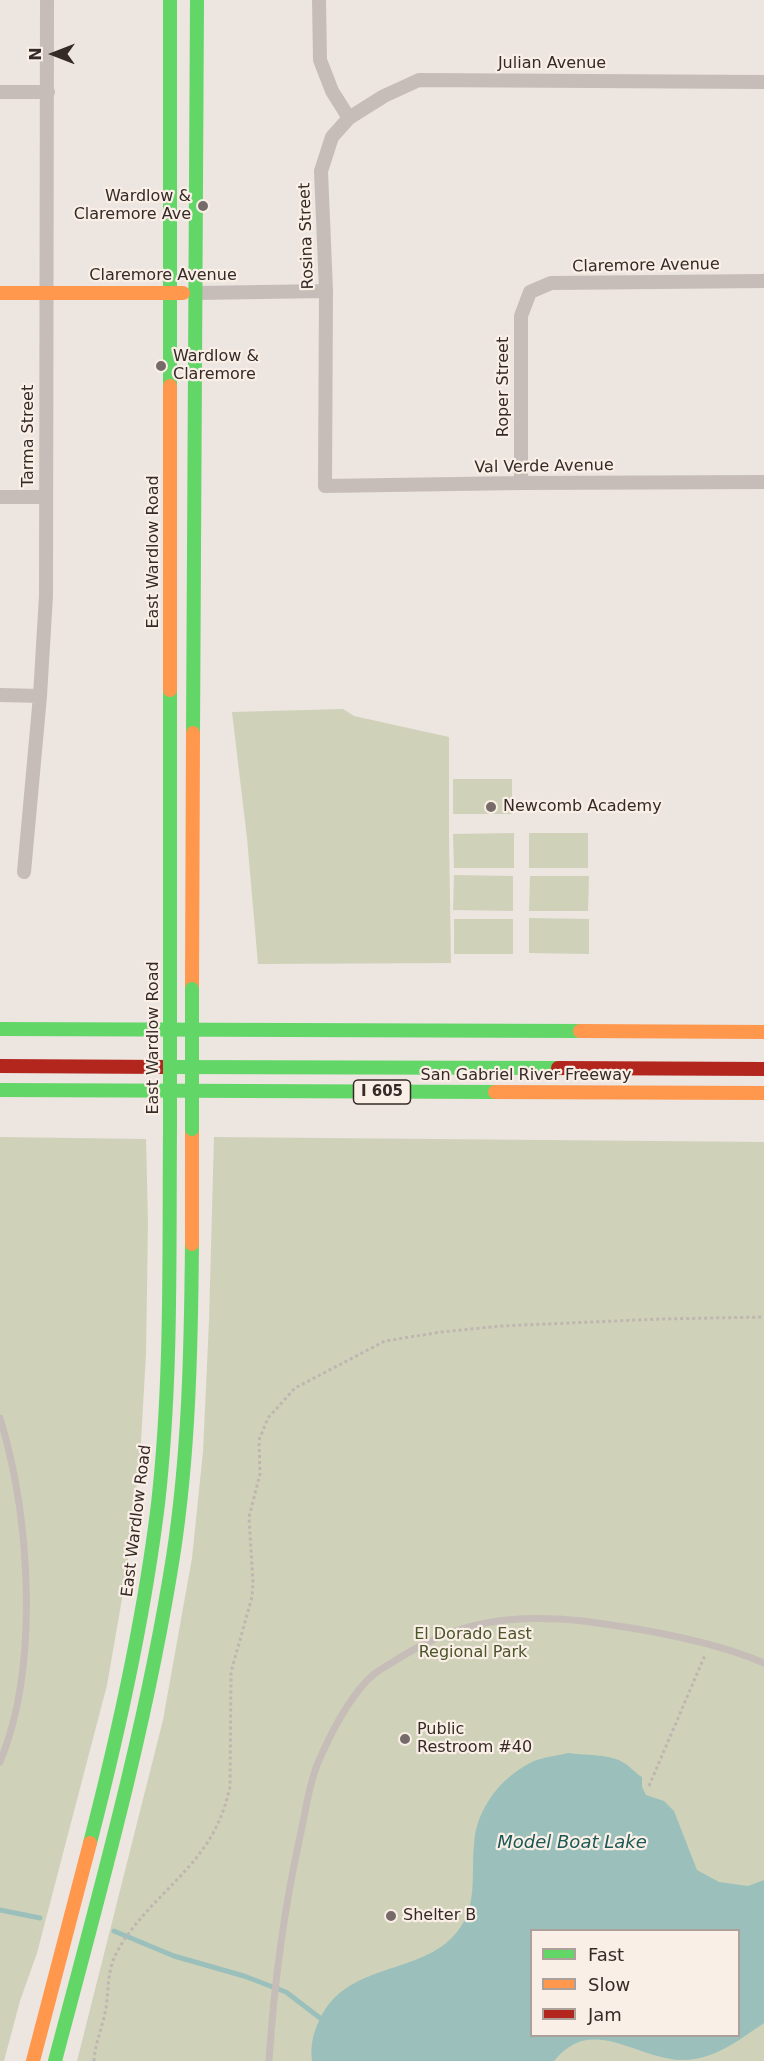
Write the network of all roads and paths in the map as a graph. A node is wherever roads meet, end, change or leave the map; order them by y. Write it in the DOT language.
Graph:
graph roads {
  1 [pos="47,0"];
  2 [pos="170,0"];
  3 [pos="197,0"];
  4 [pos="319,0"];
  5 [pos="764,82"];
  6 [pos="0,92"];
  7 [pos="48,92"];
  8 [pos="349,118"];
  9 [pos="764,281"];
  10 [pos="326,291"];
  11 [pos="530,292"];
  12 [pos="0,293"];
  13 [pos="45,293"];
  14 [pos="170,293"];
  15 [pos="196,293"];
  16 [pos="764,482"];
  17 [pos="521,483"];
  18 [pos="325,486"];
  19 [pos="0,497"];
  20 [pos="45,497"];
  21 [pos="0,695"];
  22 [pos="40,696"];
  23 [pos="24,872"];
  24 [pos="0,1029"];
  25 [pos="764,1032"];
  26 [pos="0,1066"];
  27 [pos="764,1069"];
  28 [pos="0,1090"];
  29 [pos="764,1093"];
  30 [pos="764,1317"];
  31 [pos="0,1418"];
  32 [pos="709,1645"];
  33 [pos="764,1663"];
  34 [pos="0,1762"];
  35 [pos="650,1786"];
  36 [pos="33,2061"];
  37 [pos="55,2061"];
  38 [pos="94,2061"];
  39 [pos="268,2061"];
  1 -- 7 [label="street, Tarma Street"];
  2 -- 14 [label="main road, East Wardlow Road"];
  3 -- 15 [label="main road"];
  4 -- 8 [label="street"];
  5 -- 8 [label="street, Julian Avenue"];
  6 -- 7 [label="street"];
  7 -- 13 [label="street, Tarma Street"];
  8 -- 10 [label="street, Rosina Street"];
  9 -- 11 [label="street, Claremore Avenue"];
  10 -- 15 [label="street, Claremore Avenue"];
  10 -- 18 [label="street, Rosina Street"];
  11 -- 17 [label="street, Roper Street"];
  12 -- 13 [label="main road, Claremore Avenue"];
  13 -- 14 [label="main road, Claremore Avenue"];
  13 -- 20 [label="street, Tarma Street"];
  14 -- 15 [label="main road, Claremore Avenue"];
  14 -- 36 [label="main road, East Wardlow Road, bridge"];
  15 -- 37 [label="main road, bridge"];
  16 -- 17 [label="street, Val Verde Avenue"];
  17 -- 18 [label="street, Val Verde Avenue"];
  19 -- 20 [label="street"];
  20 -- 22 [label="street, Tarma Street"];
  21 -- 22 [label="street"];
  22 -- 23 [label="street, Tarma Street"];
  24 -- 25 [label="main road"];
  26 -- 27 [label="main road, I 605"];
  28 -- 29 [label="main road, San Gabriel River Freeway / I 605"];
  30 -- 38 [label="path"];
  31 -- 34 [label="lane"];
  32 -- 33 [label="lane"];
  32 -- 35 [label="path"];
  32 -- 39 [label="lane"];
}
